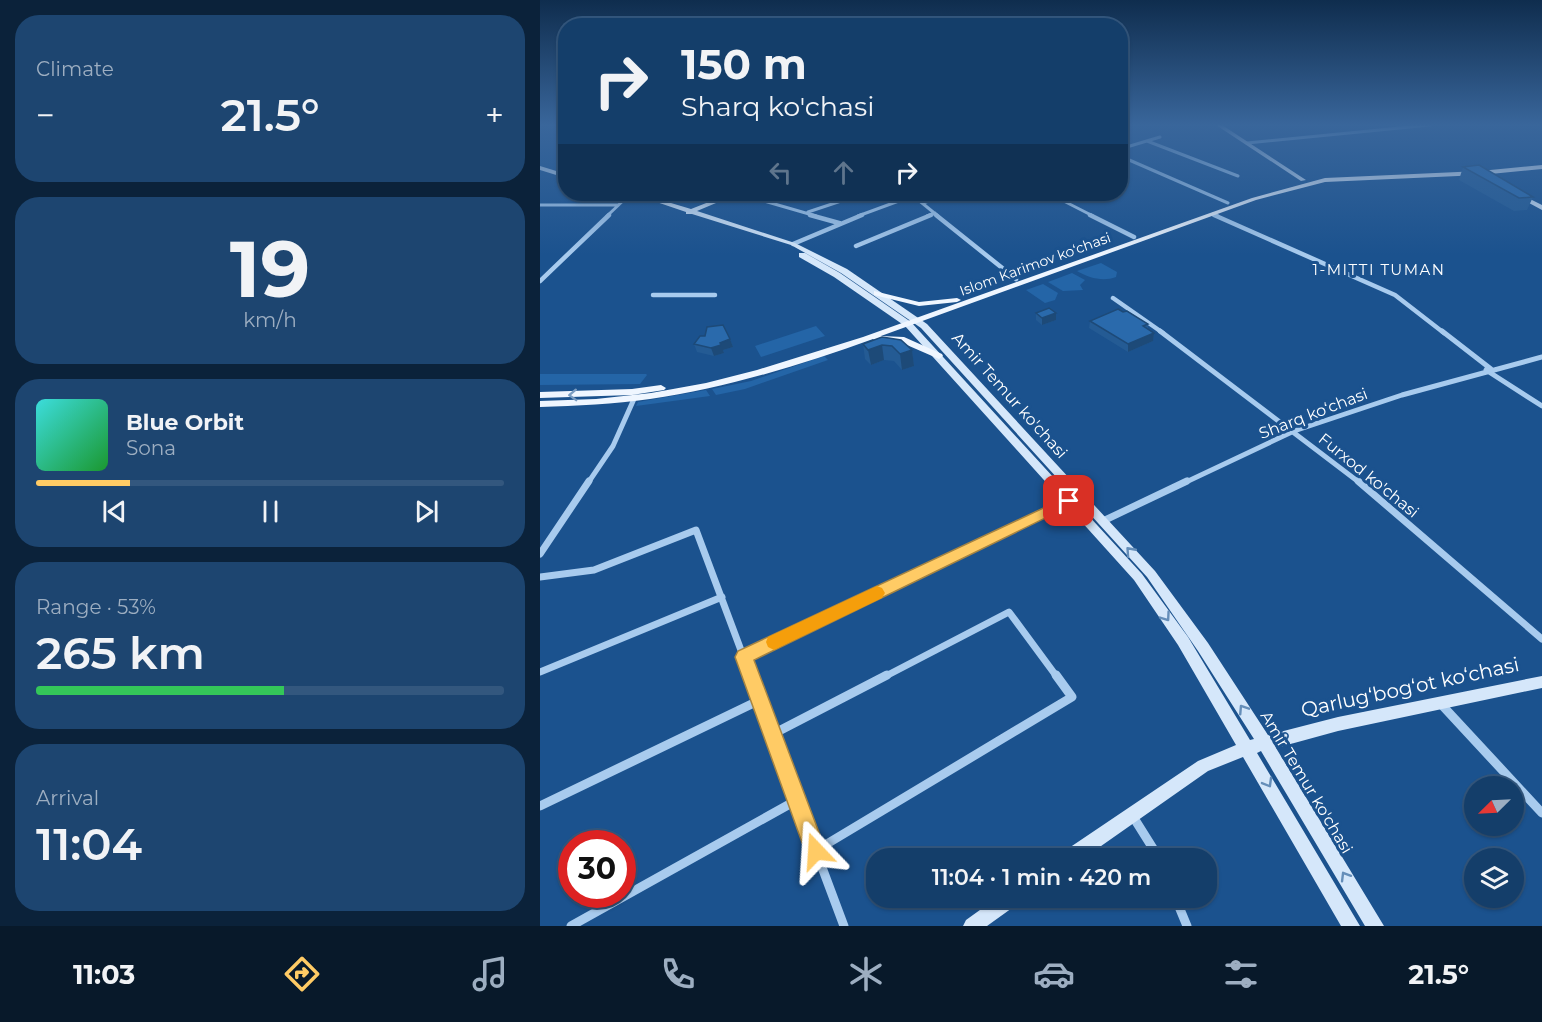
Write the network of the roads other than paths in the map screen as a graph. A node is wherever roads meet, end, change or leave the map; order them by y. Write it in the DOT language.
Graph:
graph roads {
  1 [pos="1148,168"];
  2 [pos="1218,168"];
  3 [pos="1285,168"];
  4 [pos="1514,168"];
  5 [pos="1481,172"];
  6 [pos="1238,176"];
  7 [pos="1303,180"];
  8 [pos="1495,180"];
  9 [pos="1513,190"];
  10 [pos="1250,198"];
  11 [pos="582,201"];
  12 [pos="621,201"];
  13 [pos="641,201"];
  14 [pos="716,201"];
  15 [pos="766,201"];
  16 [pos="777,201"];
  17 [pos="841,201"];
  18 [pos="895,201"];
  19 [pos="922,201"];
  20 [pos="930,201"];
  21 [pos="1064,201"];
  22 [pos="773,203"];
  23 [pos="924,203"];
  24 [pos="1228,203"];
  25 [pos="540,205"];
  26 [pos="1542,206"];
  27 [pos="808,212"];
  28 [pos="688,213"];
  29 [pos="935,213"];
  30 [pos="1213,214"];
  31 [pos="839,223"];
  32 [pos="1134,237"];
  33 [pos="793,244"];
  34 [pos="856,246"];
  35 [pos="1016,279"];
  36 [pos="540,281"];
  37 [pos="878,292"];
  38 [pos="652,295"];
  39 [pos="716,295"];
  40 [pos="1113,298"];
  41 [pos="957,300"];
  42 [pos="910,320"];
  43 [pos="844,346"];
  44 [pos="939,356"];
  45 [pos="1542,357"];
  46 [pos="1489,370"];
  47 [pos="540,395"];
  48 [pos="634,399"];
  49 [pos="540,404"];
  50 [pos="1542,406"];
  51 [pos="1294,431"];
  52 [pos="1069,501"];
  53 [pos="1103,520"];
  54 [pos="540,554"];
  55 [pos="540,577"];
  56 [pos="722,597"];
  57 [pos="1542,639"];
  58 [pos="744,657"];
  59 [pos="540,672"];
  60 [pos="1542,682"];
  61 [pos="760,700"];
  62 [pos="1440,703"];
  63 [pos="772,734"];
  64 [pos="1264,742"];
  65 [pos="1247,748"];
  66 [pos="797,800"];
  67 [pos="540,806"];
  68 [pos="1542,813"];
  69 [pos="1132,814"];
  70 [pos="1083,848"];
  71 [pos="1153,848"];
  72 [pos="816,851"];
  73 [pos="997,908"];
  74 [pos="1180,908"];
  75 [pos="571,926"];
  76 [pos="844,926"];
  77 [pos="972,926"];
  78 [pos="1187,926"];
  79 [pos="1351,926"];
  80 [pos="1375,926"];
  1 -- 24 [label="street"];
  2 -- 6 [label="street"];
  3 -- 7 [label="main road"];
  4 -- 5 [label="main road, Islom Karimov ko‘chasi"];
  5 -- 7 [label="main road, Islom Karimov ko‘chasi"];
  5 -- 8 [label="main road"];
  5 -- 10 [label="main road, Islom Karimov ko‘chasi"];
  7 -- 10 [label="main road, Islom Karimov ko‘chasi"];
  9 -- 26 [label="main road"];
  10 -- 24 [label="main road, Islom Karimov ko‘chasi"];
  10 -- 30 [label="main road, Islom Karimov ko‘chasi"];
  11 -- 25 [label="street"];
  12 -- 36 [label="street"];
  13 -- 28 [label="main road, Amir Temur ko'chasi"];
  14 -- 28 [label="main road"];
  15 -- 22 [label="street"];
  16 -- 22 [label="street"];
  17 -- 27 [label="street"];
  18 -- 31 [label="street"];
  19 -- 23 [label="street"];
  20 -- 23 [label="street"];
  21 -- 32 [label="street"];
  22 -- 27 [label="street"];
  23 -- 29 [label="street"];
  24 -- 32 [label="main road, Islom Karimov ko‘chasi"];
  27 -- 31 [label="street"];
  28 -- 33 [label="main road, Amir Temur ko'chasi"];
  28 -- 42 [label="main road, Amir Temur ko'chasi"];
  29 -- 34 [label="street"];
  29 -- 35 [label="street"];
  30 -- 42 [label="main road, Islom Karimov ko‘chasi"];
  30 -- 46 [label="street"];
  31 -- 33 [label="street"];
  32 -- 35 [label="main road, Islom Karimov ko‘chasi"];
  33 -- 37 [label="main road, Amir Temur ko'chasi"];
  35 -- 41 [label="main road, Islom Karimov ko‘chasi"];
  37 -- 41 [label="main road"];
  37 -- 42 [label="main road, Amir Temur ko'chasi"];
  38 -- 39 [label="street"];
  40 -- 51 [label="street, Furxod ko'chasi"];
  41 -- 42 [label="main road, Islom Karimov ko‘chasi"];
  42 -- 43 [label="main road, Islom Karimov ko‘chasi"];
  42 -- 44 [label="main road, Amir Temur ko'chasi"];
  42 -- 47 [label="main road, Islom Karimov ko‘chasi, one-way"];
  42 -- 53 [label="main road, Amir Temur ko'chasi"];
  43 -- 44 [label="main road"];
  43 -- 48 [label="main road, Islom Karimov ko‘chasi"];
  44 -- 52 [label="main road, Amir Temur ko'chasi"];
  45 -- 46 [label="street, Sharq ko‘chasi"];
  46 -- 50 [label="street"];
  46 -- 51 [label="street, Sharq ko‘chasi"];
  48 -- 49 [label="main road, Islom Karimov ko‘chasi"];
  48 -- 54 [label="street"];
  51 -- 53 [label="street, Sharq ko‘chasi"];
  51 -- 57 [label="street, Furxod ko'chasi"];
  52 -- 58 [label="street"];
  52 -- 65 [label="main road, Amir Temur ko'chasi, one-way"];
  64 -- 53 [label="main road, Amir Temur ko'chasi, one-way"];
  55 -- 56 [label="street"];
  56 -- 58 [label="street"];
  56 -- 59 [label="street"];
  58 -- 61 [label="street"];
  60 -- 62 [label="main road, Qarlug‘bog‘ot ko‘chasi"];
  61 -- 63 [label="street"];
  61 -- 67 [label="street"];
  62 -- 64 [label="main road, Qarlug‘bog‘ot ko‘chasi"];
  62 -- 68 [label="street"];
  63 -- 66 [label="street"];
  63 -- 72 [label="street"];
  64 -- 65 [label="main road, Qarlug‘bog‘ot ko‘chasi"];
  80 -- 64 [label="main road, Amir Temur ko'chasi, one-way"];
  65 -- 69 [label="main road, Qarlug‘bog‘ot ko‘chasi"];
  65 -- 79 [label="main road, Amir Temur ko'chasi, one-way"];
  66 -- 72 [label="street"];
  66 -- 75 [label="street"];
  69 -- 70 [label="main road, Qarlug‘bog‘ot ko‘chasi"];
  69 -- 71 [label="street"];
  72 -- 76 [label="street"];
  73 -- 77 [label="main road"];
  74 -- 78 [label="street"];
}
